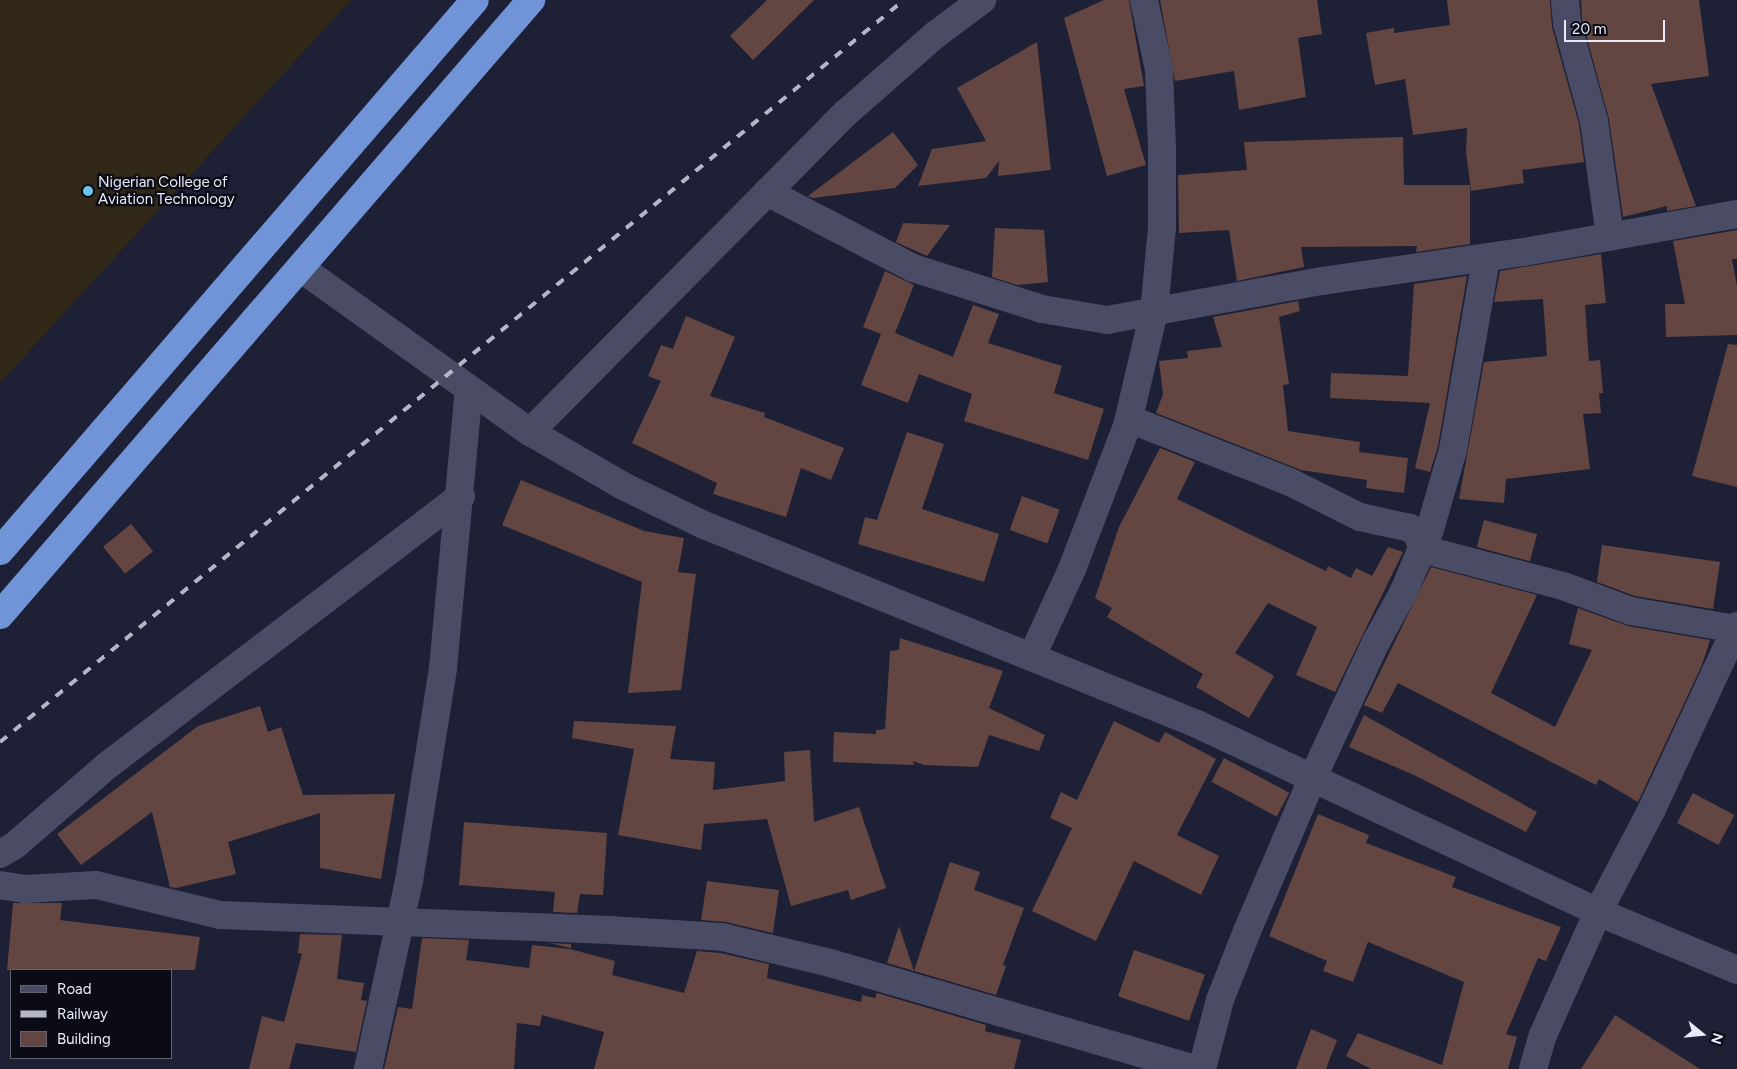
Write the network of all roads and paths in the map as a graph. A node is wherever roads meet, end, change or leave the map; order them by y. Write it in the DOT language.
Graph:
graph roads {
  1 [pos="475,0"];
  2 [pos="531,0"];
  3 [pos="982,0"];
  4 [pos="1144,0"];
  5 [pos="1565,0"];
  6 [pos="766,192"];
  7 [pos="1737,214"];
  8 [pos="1610,237"];
  9 [pos="1486,258"];
  10 [pos="302,269"];
  11 [pos="1154,312"];
  12 [pos="469,389"];
  13 [pos="1129,419"];
  14 [pos="530,432"];
  15 [pos="461,496"];
  16 [pos="1422,549"];
  17 [pos="0,551"];
  18 [pos="0,615"];
  19 [pos="1736,628"];
  20 [pos="1032,656"];
  21 [pos="1313,776"];
  22 [pos="0,854"];
  23 [pos="0,885"];
  24 [pos="1598,912"];
  25 [pos="400,921"];
  26 [pos="1737,970"];
  27 [pos="368,1069"];
  28 [pos="1194,1069"];
  29 [pos="1202,1069"];
  30 [pos="1533,1069"];
  1 -- 17 [label="highway"];
  2 -- 10 [label="highway"];
  3 -- 6 [label="street"];
  4 -- 11 [label="street"];
  5 -- 8 [label="street"];
  6 -- 11 [label="street"];
  6 -- 14 [label="street"];
  7 -- 8 [label="street"];
  8 -- 9 [label="street"];
  9 -- 11 [label="street"];
  9 -- 16 [label="street"];
  10 -- 12 [label="street"];
  10 -- 18 [label="highway"];
  11 -- 13 [label="street"];
  12 -- 14 [label="street"];
  12 -- 15 [label="street"];
  13 -- 16 [label="street"];
  13 -- 20 [label="street"];
  14 -- 20 [label="street"];
  15 -- 22 [label="street"];
  15 -- 25 [label="street"];
  16 -- 19 [label="street"];
  16 -- 21 [label="street"];
  19 -- 24 [label="street"];
  20 -- 21 [label="street"];
  21 -- 24 [label="street"];
  21 -- 29 [label="street"];
  23 -- 25 [label="street"];
  24 -- 26 [label="street"];
  24 -- 30 [label="street"];
  25 -- 27 [label="street"];
  25 -- 28 [label="street"];
}
